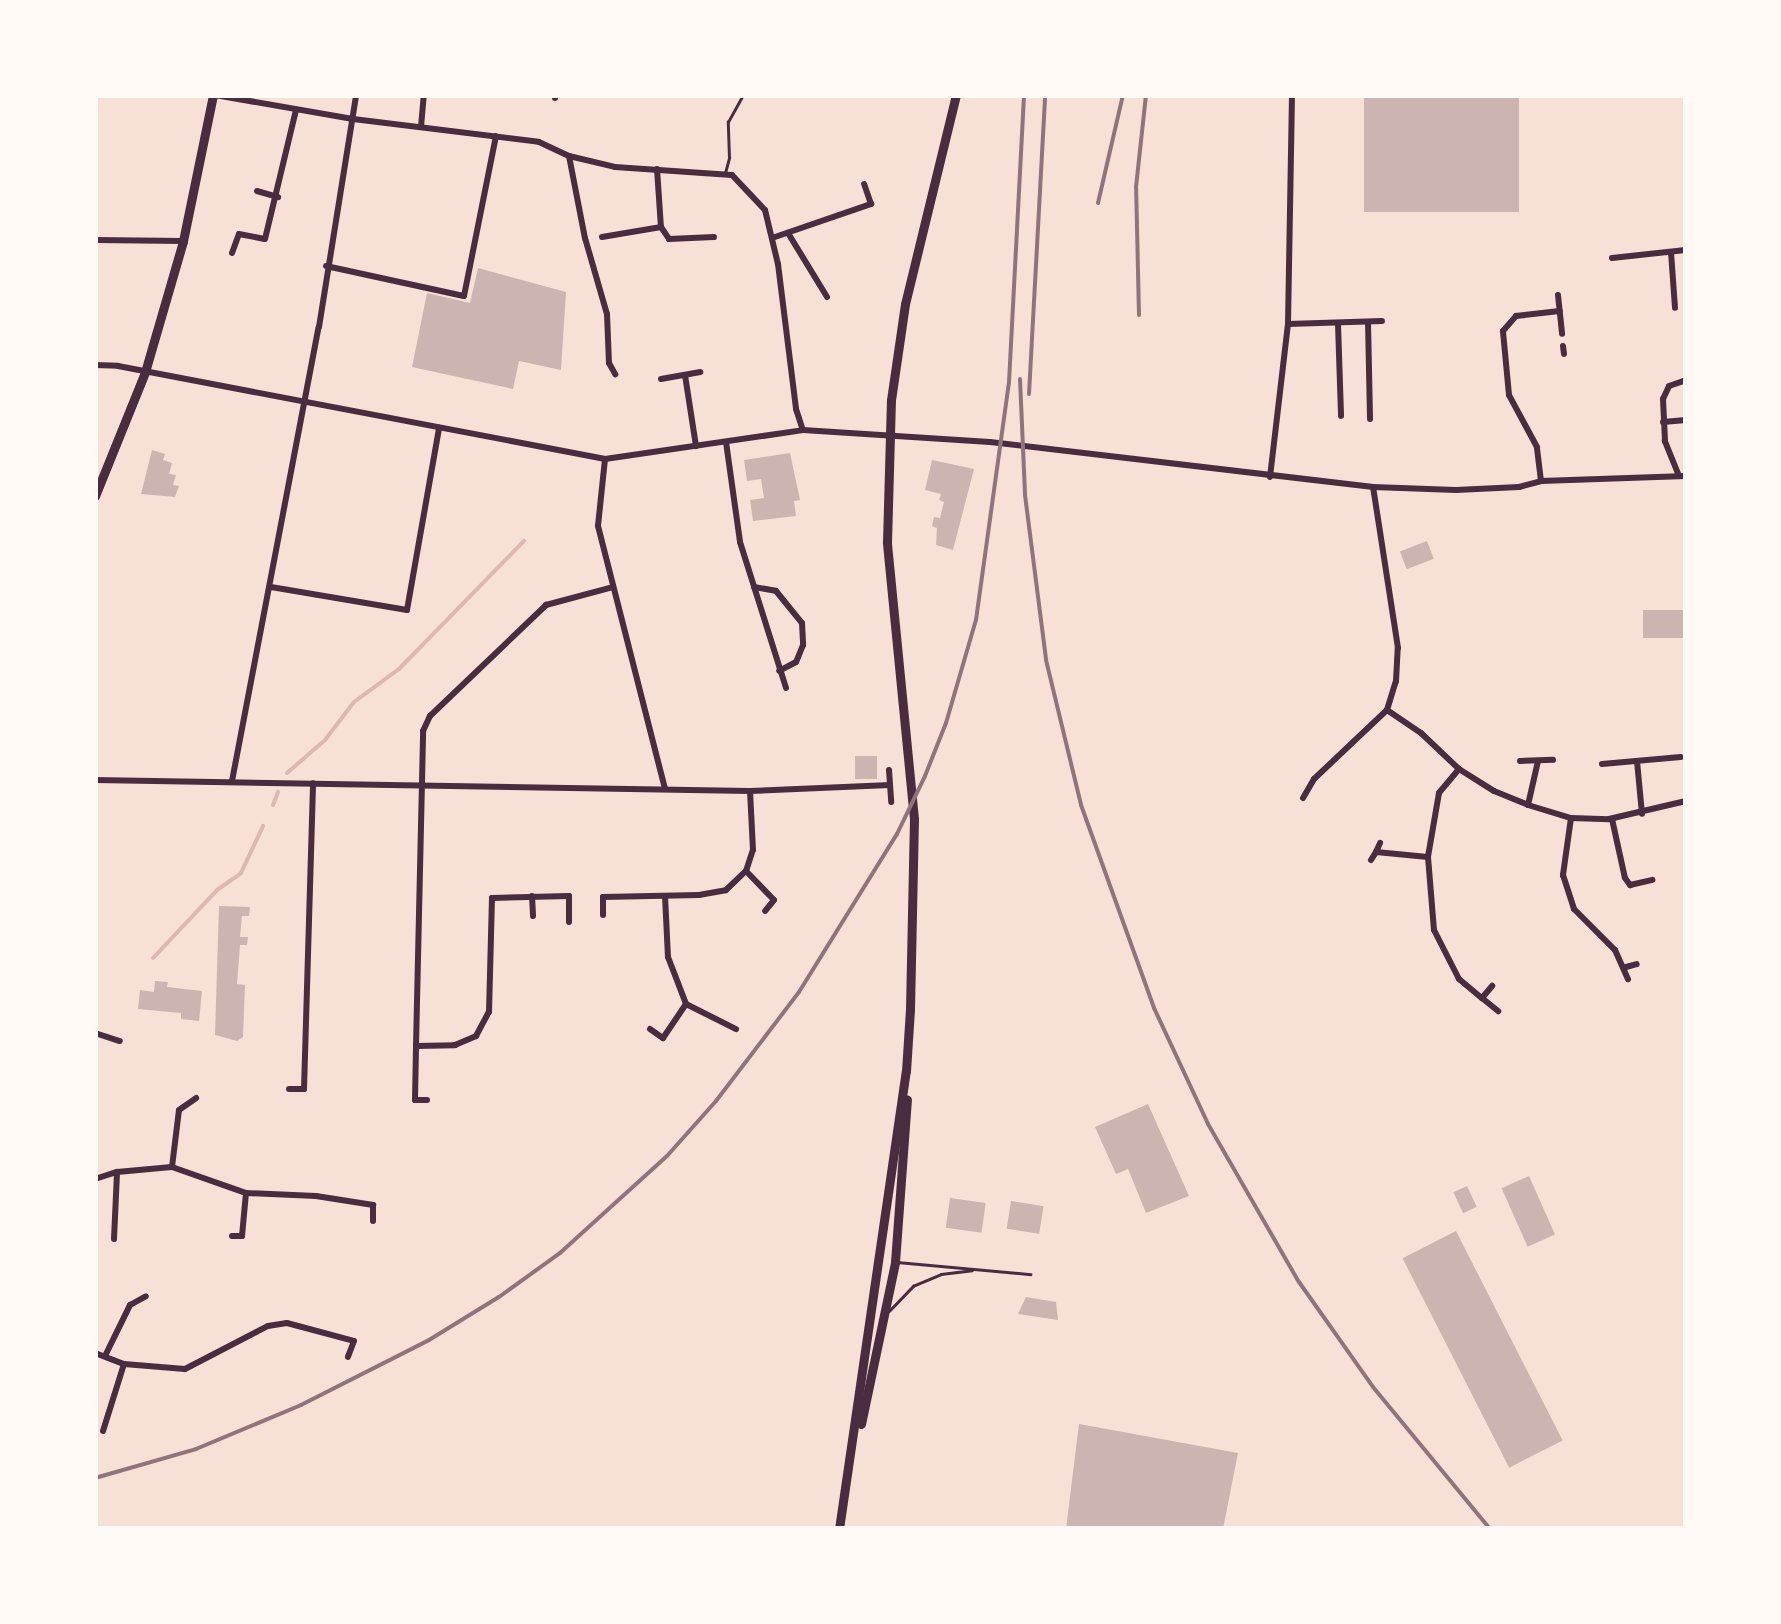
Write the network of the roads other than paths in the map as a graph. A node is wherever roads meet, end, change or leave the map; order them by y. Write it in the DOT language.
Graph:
graph roads {
  1 [pos="214,95"];
  2 [pos="274,95"];
  3 [pos="356,95"];
  4 [pos="424,95"];
  5 [pos="743,95"];
  6 [pos="956,95"];
  7 [pos="1292,95"];
  8 [pos="272,105"];
  9 [pos="296,110"];
  10 [pos="353,119"];
  11 [pos="422,127"];
  12 [pos="496,136"];
  13 [pos="569,156"];
  14 [pos="658,169"];
  15 [pos="724,173"];
  16 [pos="864,184"];
  17 [pos="257,191"];
  18 [pos="278,197"];
  19 [pos="661,227"];
  20 [pos="788,233"];
  21 [pos="602,237"];
  22 [pos="714,237"];
  23 [pos="772,238"];
  24 [pos="95,240"];
  25 [pos="183,241"];
  26 [pos="1686,250"];
  27 [pos="232,252"];
  28 [pos="1670,252"];
  29 [pos="1612,258"];
  30 [pos="326,266"];
  31 [pos="1558,295"];
  32 [pos="827,297"];
  33 [pos="1676,308"];
  34 [pos="1560,311"];
  35 [pos="1368,322"];
  36 [pos="1382,322"];
  37 [pos="1288,324"];
  38 [pos="1338,324"];
  39 [pos="1562,334"];
  40 [pos="95,365"];
  41 [pos="145,372"];
  42 [pos="700,372"];
  43 [pos="615,374"];
  44 [pos="685,375"];
  45 [pos="661,379"];
  46 [pos="1686,380"];
  47 [pos="304,405"];
  48 [pos="1340,416"];
  49 [pos="1370,419"];
  50 [pos="1686,420"];
  51 [pos="1662,422"];
  52 [pos="439,428"];
  53 [pos="803,430"];
  54 [pos="726,442"];
  55 [pos="696,446"];
  56 [pos="605,459"];
  57 [pos="1683,476"];
  58 [pos="1270,477"];
  59 [pos="1540,481"];
  60 [pos="1373,487"];
  61 [pos="95,496"];
  62 [pos="95,524"];
  63 [pos="95,548"];
  64 [pos="754,586"];
  65 [pos="270,587"];
  66 [pos="613,587"];
  67 [pos="779,671"];
  68 [pos="786,688"];
  69 [pos="1387,710"];
  70 [pos="1682,757"];
  71 [pos="1538,760"];
  72 [pos="1552,760"];
  73 [pos="1520,761"];
  74 [pos="1637,761"];
  75 [pos="1602,764"];
  76 [pos="1458,768"];
  77 [pos="889,770"];
  78 [pos="95,780"];
  79 [pos="232,781"];
  80 [pos="313,783"];
  81 [pos="421,784"];
  82 [pos="890,784"];
  83 [pos="665,789"];
  84 [pos="750,790"];
  85 [pos="1303,798"];
  86 [pos="1686,801"];
  87 [pos="891,802"];
  88 [pos="1528,805"];
  89 [pos="1642,814"];
  90 [pos="1570,818"];
  91 [pos="1612,819"];
  92 [pos="1380,842"];
  93 [pos="1428,857"];
  94 [pos="746,872"];
  95 [pos="1652,880"];
  96 [pos="532,896"];
  97 [pos="665,896"];
  98 [pos="765,911"];
  99 [pos="603,915"];
  100 [pos="533,916"];
  101 [pos="569,922"];
  102 [pos="1637,964"];
  103 [pos="1626,967"];
  104 [pos="1628,978"];
  105 [pos="1492,986"];
  106 [pos="1482,998"];
  107 [pos="686,1004"];
  108 [pos="1498,1010"];
  109 [pos="650,1029"];
  110 [pos="736,1029"];
  111 [pos="95,1033"];
  112 [pos="120,1041"];
  113 [pos="416,1046"];
  114 [pos="906,1071"];
  115 [pos="289,1089"];
  116 [pos="196,1098"];
  117 [pos="427,1100"];
  118 [pos="172,1167"];
  119 [pos="117,1172"];
  120 [pos="95,1180"];
  121 [pos="246,1192"];
  122 [pos="373,1221"];
  123 [pos="232,1236"];
  124 [pos="114,1239"];
  125 [pos="880,1261"];
  126 [pos="895,1262"];
  127 [pos="979,1270"];
  128 [pos="1030,1274"];
  129 [pos="146,1296"];
  130 [pos="886,1316"];
  131 [pos="358,1328"];
  132 [pos="354,1341"];
  133 [pos="95,1354"];
  134 [pos="105,1356"];
  135 [pos="348,1357"];
  136 [pos="124,1364"];
  137 [pos="103,1431"];
  138 [pos="852,1452"];
  139 [pos="840,1524"];
  1 -- 8 [label="street"];
  1 -- 25 [label="main road"];
  2 -- 8 [label="street"];
  3 -- 10 [label="street"];
  4 -- 11 [label="street"];
  5 -- 15 [label="lane"];
  6 -- 114 [label="main road"];
  7 -- 37 [label="street"];
  8 -- 9 [label="street"];
  9 -- 10 [label="street"];
  9 -- 18 [label="street"];
  10 -- 11 [label="street"];
  10 -- 30 [label="street"];
  11 -- 12 [label="street"];
  12 -- 13 [label="street"];
  12 -- 30 [label="street"];
  13 -- 14 [label="street"];
  13 -- 43 [label="street"];
  14 -- 15 [label="street"];
  14 -- 19 [label="street"];
  15 -- 23 [label="street"];
  16 -- 20 [label="street"];
  17 -- 18 [label="street"];
  18 -- 27 [label="street"];
  19 -- 21 [label="street"];
  19 -- 22 [label="street"];
  20 -- 23 [label="street"];
  20 -- 32 [label="street"];
  23 -- 53 [label="street"];
  24 -- 25 [label="street"];
  25 -- 41 [label="main road"];
  26 -- 28 [label="street"];
  28 -- 29 [label="street"];
  28 -- 33 [label="street"];
  30 -- 47 [label="street"];
  31 -- 34 [label="street"];
  34 -- 39 [label="street"];
  34 -- 59 [label="street"];
  35 -- 36 [label="street"];
  35 -- 38 [label="street"];
  35 -- 49 [label="street"];
  37 -- 38 [label="street"];
  37 -- 58 [label="street"];
  38 -- 48 [label="street"];
  40 -- 41 [label="street"];
  41 -- 47 [label="street"];
  41 -- 61 [label="main road"];
  42 -- 44 [label="street"];
  44 -- 45 [label="street"];
  44 -- 55 [label="street"];
  46 -- 51 [label="street"];
  47 -- 52 [label="street"];
  47 -- 65 [label="street"];
  50 -- 51 [label="street"];
  51 -- 57 [label="street"];
  52 -- 56 [label="street"];
  52 -- 65 [label="street"];
  53 -- 54 [label="street"];
  53 -- 58 [label="street"];
  54 -- 55 [label="street"];
  54 -- 64 [label="street"];
  55 -- 56 [label="street"];
  56 -- 66 [label="street"];
  57 -- 59 [label="street"];
  58 -- 60 [label="street"];
  59 -- 60 [label="street"];
  60 -- 69 [label="street"];
  62 -- 63 [label="street"];
  64 -- 67 [label="street"];
  64 -- 67 [label="street"];
  65 -- 79 [label="street"];
  66 -- 81 [label="street"];
  66 -- 83 [label="street"];
  67 -- 68 [label="street"];
  69 -- 76 [label="street"];
  69 -- 85 [label="street"];
  70 -- 74 [label="street"];
  71 -- 72 [label="street"];
  71 -- 73 [label="street"];
  71 -- 88 [label="street"];
  74 -- 75 [label="street"];
  74 -- 89 [label="street"];
  76 -- 88 [label="street"];
  76 -- 93 [label="street"];
  77 -- 82 [label="street"];
  78 -- 79 [label="street"];
  79 -- 80 [label="street"];
  80 -- 81 [label="street"];
  80 -- 115 [label="street"];
  81 -- 83 [label="street"];
  81 -- 113 [label="street"];
  82 -- 84 [label="street"];
  82 -- 87 [label="street"];
  83 -- 84 [label="street"];
  84 -- 94 [label="street"];
  86 -- 89 [label="street"];
  88 -- 90 [label="street"];
  89 -- 91 [label="street"];
  90 -- 91 [label="street"];
  90 -- 103 [label="street"];
  91 -- 95 [label="street"];
  92 -- 93 [label="street"];
  93 -- 106 [label="street"];
  94 -- 97 [label="street"];
  94 -- 98 [label="street"];
  96 -- 100 [label="street"];
  96 -- 101 [label="street"];
  96 -- 113 [label="street"];
  97 -- 99 [label="street"];
  97 -- 107 [label="street"];
  102 -- 103 [label="street"];
  103 -- 104 [label="street"];
  105 -- 106 [label="street"];
  106 -- 108 [label="street"];
  107 -- 109 [label="street"];
  107 -- 110 [label="street"];
  111 -- 112 [label="street"];
  113 -- 117 [label="street"];
  114 -- 125 [label="main road"];
  114 -- 126 [label="main road"];
  116 -- 118 [label="street"];
  118 -- 119 [label="street"];
  118 -- 121 [label="street"];
  119 -- 120 [label="street"];
  119 -- 124 [label="street"];
  121 -- 122 [label="street"];
  121 -- 123 [label="street"];
  125 -- 126 [label="lane"];
  125 -- 138 [label="main road"];
  126 -- 127 [label="lane"];
  126 -- 130 [label="main road"];
  127 -- 128 [label="lane"];
  127 -- 130 [label="lane"];
  129 -- 134 [label="street"];
  130 -- 138 [label="main road"];
  131 -- 132 [label="street"];
  132 -- 135 [label="street"];
  132 -- 136 [label="street"];
  133 -- 134 [label="street"];
  134 -- 136 [label="street"];
  136 -- 137 [label="street"];
  138 -- 139 [label="main road"];
}
